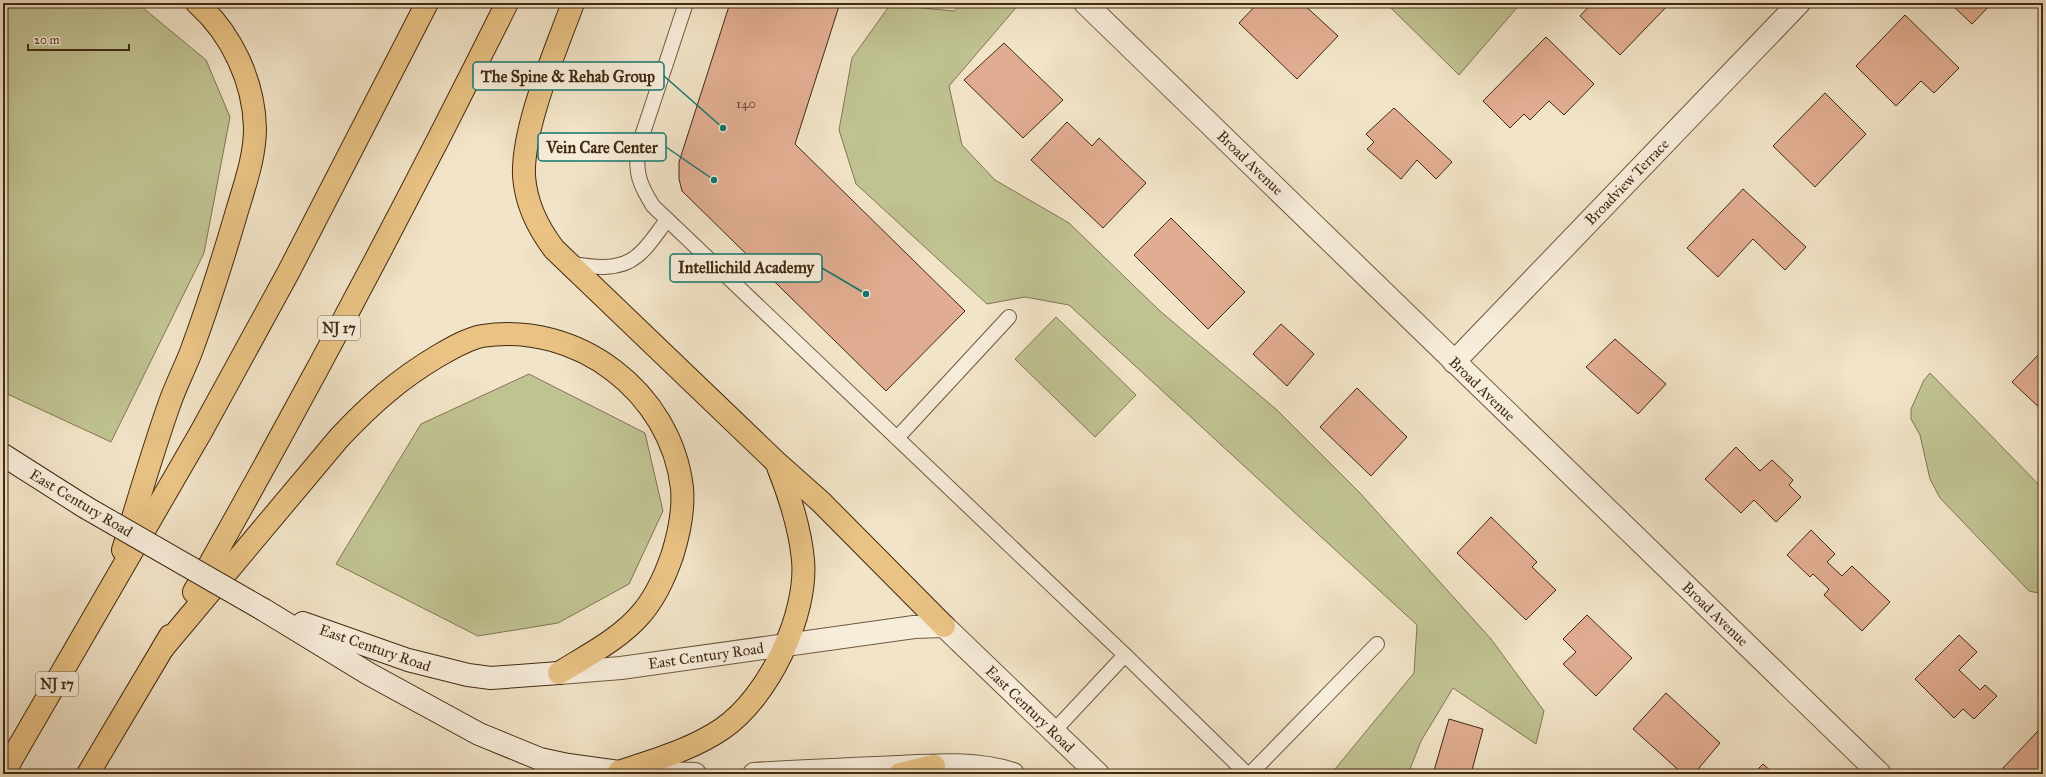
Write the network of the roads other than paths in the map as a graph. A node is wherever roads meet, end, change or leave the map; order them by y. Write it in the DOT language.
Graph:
graph roads {
  1 [pos="197,3"];
  2 [pos="427,3"];
  3 [pos="507,3"];
  4 [pos="573,3"];
  5 [pos="686,3"];
  6 [pos="1085,3"];
  7 [pos="1799,3"];
  8 [pos="667,220"];
  9 [pos="568,263"];
  10 [pos="1009,317"];
  11 [pos="1454,362"];
  12 [pos="897,438"];
  13 [pos="3,455"];
  14 [pos="776,462"];
  15 [pos="109,593"];
  16 [pos="264,610"];
  17 [pos="944,626"];
  18 [pos="785,644"];
  19 [pos="1377,644"];
  20 [pos="162,648"];
  21 [pos="1125,655"];
  22 [pos="559,673"];
  23 [pos="1053,732"];
  24 [pos="934,766"];
  25 [pos="619,772"];
  26 [pos="3,774"];
  27 [pos="88,774"];
  28 [pos="695,774"];
  29 [pos="754,774"];
  30 [pos="900,774"];
  31 [pos="1013,774"];
  32 [pos="1098,774"];
  33 [pos="1247,774"];
  34 [pos="1250,774"];
  35 [pos="1880,774"];
  1 -- 15 [label="highway"];
  2 -- 15 [label="highway, NJ 17"];
  3 -- 20 [label="highway, NJ 17"];
  4 -- 9 [label="highway"];
  5 -- 8 [label="lane"];
  6 -- 11 [label="street, Broad Avenue"];
  7 -- 11 [label="street, Broadview Terrace"];
  8 -- 9 [label="lane"];
  8 -- 12 [label="lane"];
  9 -- 14 [label="highway"];
  10 -- 12 [label="lane"];
  11 -- 35 [label="street, Broad Avenue"];
  12 -- 21 [label="lane"];
  13 -- 16 [label="street, East Century Road, bridge"];
  14 -- 17 [label="highway"];
  14 -- 18 [label="highway"];
  15 -- 26 [label="highway, NJ 17"];
  16 -- 22 [label="street, East Century Road"];
  16 -- 25 [label="street, East Century Road"];
  17 -- 18 [label="street, East Century Road"];
  17 -- 23 [label="street, East Century Road"];
  18 -- 22 [label="street, East Century Road"];
  18 -- 25 [label="highway"];
  19 -- 34 [label="lane"];
  20 -- 22 [label="highway"];
  20 -- 27 [label="highway, NJ 17"];
  21 -- 23 [label="lane"];
  21 -- 33 [label="lane"];
  23 -- 32 [label="street, East Century Road"];
  24 -- 29 [label="street"];
  24 -- 30 [label="highway"];
  24 -- 31 [label="street"];
  25 -- 28 [label="street, East Century Road"];
}
